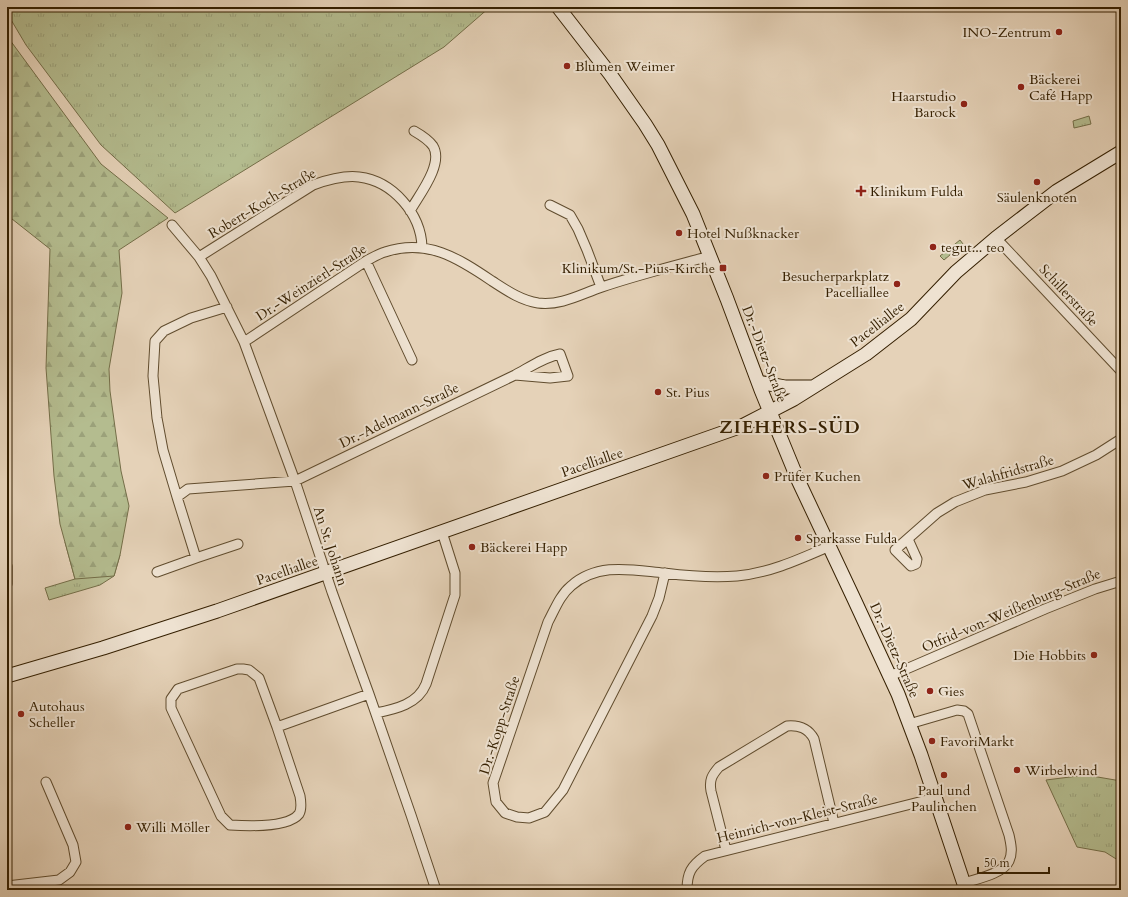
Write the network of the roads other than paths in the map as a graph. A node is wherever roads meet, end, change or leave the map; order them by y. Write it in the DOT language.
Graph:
graph roads {
  1 [pos="558,7"];
  2 [pos="414,131"];
  3 [pos="1121,152"];
  4 [pos="550,205"];
  5 [pos="410,211"];
  6 [pos="172,225"];
  7 [pos="996,238"];
  8 [pos="422,247"];
  9 [pos="710,256"];
  10 [pos="199,257"];
  11 [pos="366,261"];
  12 [pos="600,287"];
  13 [pos="227,307"];
  14 [pos="244,342"];
  15 [pos="412,360"];
  16 [pos="1121,371"];
  17 [pos="515,375"];
  18 [pos="758,382"];
  19 [pos="814,387"];
  20 [pos="770,412"];
  21 [pos="1121,439"];
  22 [pos="296,481"];
  23 [pos="177,497"];
  24 [pos="442,532"];
  25 [pos="908,539"];
  26 [pos="238,544"];
  27 [pos="830,546"];
  28 [pos="196,558"];
  29 [pos="7,566"];
  30 [pos="157,572"];
  31 [pos="326,573"];
  32 [pos="666,573"];
  33 [pos="1121,580"];
  34 [pos="7,584"];
  35 [pos="7,676"];
  36 [pos="890,676"];
  37 [pos="369,694"];
  38 [pos="376,713"];
  39 [pos="909,724"];
  40 [pos="277,726"];
  41 [pos="46,782"];
  42 [pos="935,798"];
  43 [pos="834,823"];
  44 [pos="726,850"];
  45 [pos="7,886"];
  46 [pos="965,887"];
  47 [pos="436,890"];
  48 [pos="687,890"];
  1 -- 9 [label="main road, Dr.-Dietz-Straße"];
  2 -- 5 [label="street"];
  3 -- 7 [label="main road, Pacelliallee"];
  4 -- 12 [label="street"];
  5 -- 8 [label="street, Robert-Koch-Straße"];
  5 -- 10 [label="street, Robert-Koch-Straße"];
  6 -- 10 [label="street, An St. Johann"];
  7 -- 16 [label="street, Schillerstraße"];
  7 -- 19 [label="main road, Pacelliallee"];
  8 -- 11 [label="street, Dr.-Weinzierl-Straße"];
  8 -- 12 [label="street, Dr.-Weinzierl-Straße"];
  9 -- 12 [label="street, Dr.-Weinzierl-Straße"];
  9 -- 18 [label="main road, Dr.-Dietz-Straße"];
  10 -- 13 [label="street, An St. Johann"];
  11 -- 14 [label="street, Dr.-Weinzierl-Straße"];
  11 -- 15 [label="street"];
  13 -- 14 [label="street, An St. Johann"];
  13 -- 23 [label="street"];
  14 -- 22 [label="street, An St. Johann"];
  17 -- 17 [label="street, Dr.-Adelmann-Straße"];
  17 -- 22 [label="street, Dr.-Adelmann-Straße"];
  18 -- 19 [label="main road"];
  18 -- 20 [label="main road, Dr.-Dietz-Straße"];
  19 -- 20 [label="main road, Pacelliallee"];
  20 -- 24 [label="main road, Pacelliallee"];
  20 -- 27 [label="main road, Dr.-Dietz-Straße"];
  21 -- 25 [label="street, Walahfridstraße"];
  22 -- 23 [label="street"];
  22 -- 31 [label="street, An St. Johann"];
  23 -- 28 [label="street"];
  24 -- 31 [label="main road, Pacelliallee"];
  24 -- 38 [label="street"];
  26 -- 28 [label="street"];
  27 -- 32 [label="street, Dr.-Kopp-Straße"];
  27 -- 36 [label="main road, Dr.-Dietz-Straße"];
  28 -- 30 [label="street"];
  29 -- 34 [label="street"];
  31 -- 35 [label="main road, Pacelliallee"];
  31 -- 37 [label="street, An St. Johann"];
  32 -- 32 [label="street, Dr.-Kopp-Straße"];
  33 -- 36 [label="street, Otfrid-von-Weißenburg-Straße"];
  36 -- 39 [label="main road, Dr.-Dietz-Straße"];
  37 -- 38 [label="street, An St. Johann"];
  37 -- 40 [label="street"];
  38 -- 47 [label="street, An St. Johann"];
  39 -- 42 [label="main road, Dr.-Dietz-Straße"];
  39 -- 46 [label="street"];
  40 -- 40 [label="street"];
  41 -- 45 [label="street"];
  42 -- 43 [label="street, Heinrich-von-Kleist-Straße"];
  42 -- 46 [label="main road, Dr.-Dietz-Straße"];
  43 -- 44 [label="street, Heinrich-von-Kleist-Straße"];
  43 -- 44 [label="street"];
  44 -- 48 [label="street, Heinrich-von-Kleist-Straße"];
}
